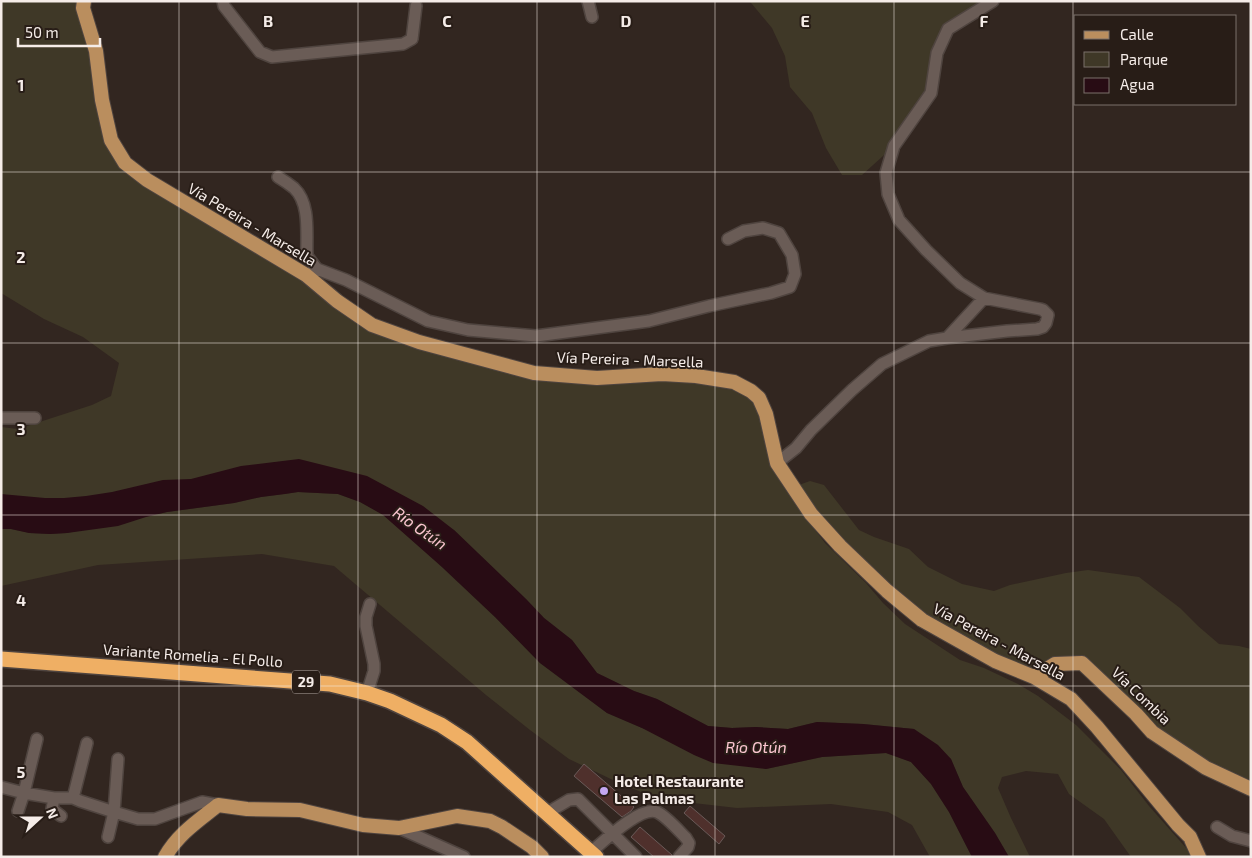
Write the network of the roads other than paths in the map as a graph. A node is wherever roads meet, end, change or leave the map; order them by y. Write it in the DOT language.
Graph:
graph roads {
  1 [pos="84,1"];
  2 [pos="223,1"];
  3 [pos="588,1"];
  4 [pos="993,1"];
  5 [pos="416,6"];
  6 [pos="592,17"];
  7 [pos="278,177"];
  8 [pos="728,239"];
  9 [pos="312,272"];
  10 [pos="984,298"];
  11 [pos="947,338"];
  12 [pos="1,418"];
  13 [pos="35,418"];
  14 [pos="778,463"];
  15 [pos="370,604"];
  16 [pos="1,659"];
  17 [pos="1034,677"];
  18 [pos="366,693"];
  19 [pos="36,739"];
  20 [pos="87,743"];
  21 [pos="118,759"];
  22 [pos="1,788"];
  23 [pos="1251,789"];
  24 [pos="24,793"];
  25 [pos="54,798"];
  26 [pos="73,798"];
  27 [pos="218,805"];
  28 [pos="18,811"];
  29 [pos="114,812"];
  30 [pos="547,813"];
  31 [pos="61,816"];
  32 [pos="1217,827"];
  33 [pos="399,828"];
  34 [pos="613,834"];
  35 [pos="108,837"];
  36 [pos="1251,842"];
  37 [pos="593,854"];
  38 [pos="165,857"];
  39 [pos="464,857"];
  40 [pos="542,857"];
  41 [pos="636,857"];
  42 [pos="679,857"];
  43 [pos="1199,857"];
  1 -- 9 [label="main road, Vía Pereira - Marsella"];
  2 -- 5 [label="street"];
  3 -- 6 [label="street"];
  4 -- 10 [label="street"];
  7 -- 9 [label="street"];
  8 -- 9 [label="street"];
  9 -- 14 [label="main road, Vía Pereira - Marsella"];
  10 -- 11 [label="street"];
  10 -- 11 [label="street"];
  11 -- 14 [label="street"];
  12 -- 13 [label="street"];
  14 -- 17 [label="main road, Vía Pereira - Marsella"];
  15 -- 18 [label="street"];
  16 -- 18 [label="highway, Variante Romelia - El Pollo / 29"];
  17 -- 23 [label="main road, Vía Combia"];
  17 -- 43 [label="main road, Vía Pereira - Marsella"];
  18 -- 30 [label="highway, Variante Romelia - El Pollo / 29"];
  19 -- 24 [label="street"];
  20 -- 26 [label="street"];
  21 -- 29 [label="street"];
  22 -- 24 [label="street"];
  24 -- 25 [label="street"];
  24 -- 28 [label="street"];
  25 -- 26 [label="street"];
  25 -- 31 [label="street"];
  26 -- 29 [label="street"];
  27 -- 29 [label="street"];
  27 -- 33 [label="main road"];
  27 -- 38 [label="main road"];
  29 -- 35 [label="street"];
  30 -- 34 [label="street"];
  30 -- 37 [label="highway, Variante Romelia - El Pollo / 29"];
  32 -- 36 [label="street"];
  33 -- 39 [label="street"];
  33 -- 40 [label="main road"];
  34 -- 37 [label="street"];
  34 -- 41 [label="street"];
  34 -- 42 [label="street"];
}
